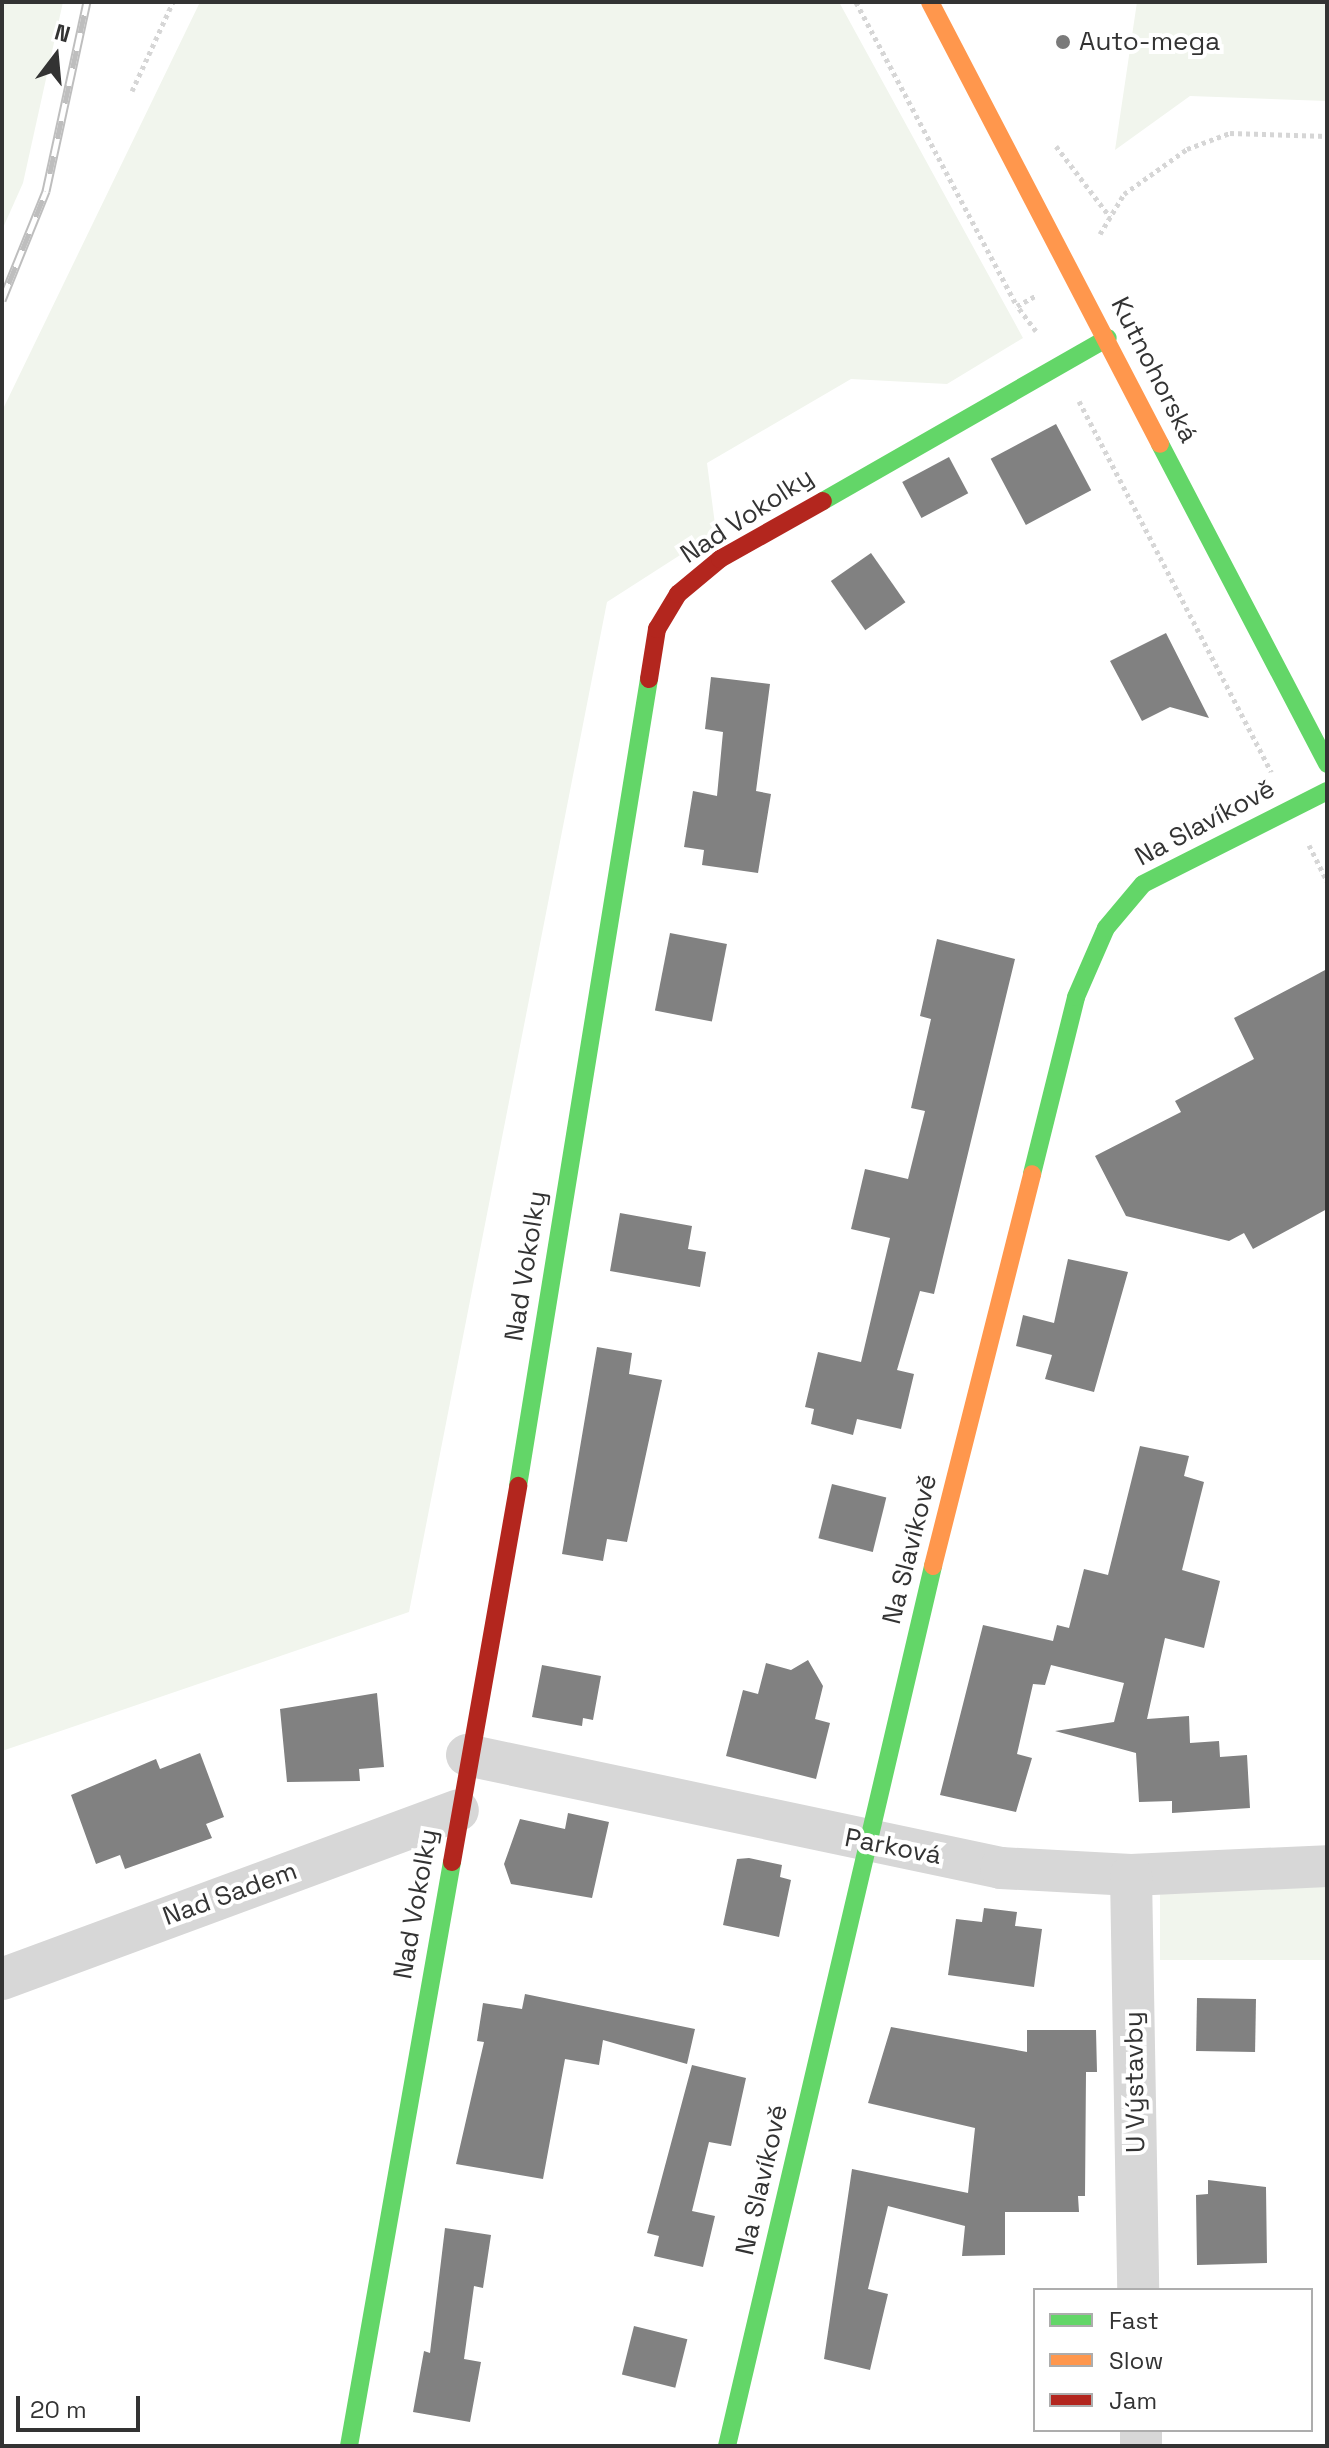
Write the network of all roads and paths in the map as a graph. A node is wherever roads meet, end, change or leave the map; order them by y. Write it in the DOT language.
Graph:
graph roads {
  1 [pos="173,2"];
  2 [pos="856,2"];
  3 [pos="930,2"];
  4 [pos="132,91"];
  5 [pos="1327,136"];
  6 [pos="1075,273"];
  7 [pos="1017,306"];
  8 [pos="1108,338"];
  9 [pos="1058,360"];
  10 [pos="1327,764"];
  11 [pos="1327,791"];
  12 [pos="1289,807"];
  13 [pos="1327,881"];
  14 [pos="467,1755"];
  15 [pos="458,1810"];
  16 [pos="866,1842"];
  17 [pos="1327,1866"];
  18 [pos="1131,1875"];
  19 [pos="2,1979"];
  20 [pos="1138,2288"];
  21 [pos="349,2446"];
  22 [pos="727,2446"];
  1 -- 4 [label="path"];
  2 -- 7 [label="path"];
  3 -- 6 [label="street, Kutnohorská"];
  5 -- 6 [label="path"];
  6 -- 8 [label="street, Kutnohorská"];
  8 -- 9 [label="street, Nad Vokolky"];
  8 -- 10 [label="street, Kutnohorská"];
  9 -- 12 [label="path"];
  9 -- 14 [label="street, Nad Vokolky"];
  11 -- 12 [label="street, Na Slavíkově"];
  12 -- 13 [label="path"];
  12 -- 16 [label="street, Na Slavíkově"];
  14 -- 15 [label="street, Nad Vokolky"];
  14 -- 16 [label="street, Parková"];
  15 -- 19 [label="street, Nad Sadem"];
  15 -- 21 [label="street, Nad Vokolky"];
  16 -- 18 [label="street, Parková"];
  16 -- 22 [label="street, Na Slavíkově"];
  17 -- 18 [label="street, Parková"];
  18 -- 20 [label="street, U Výstavby"];
}
